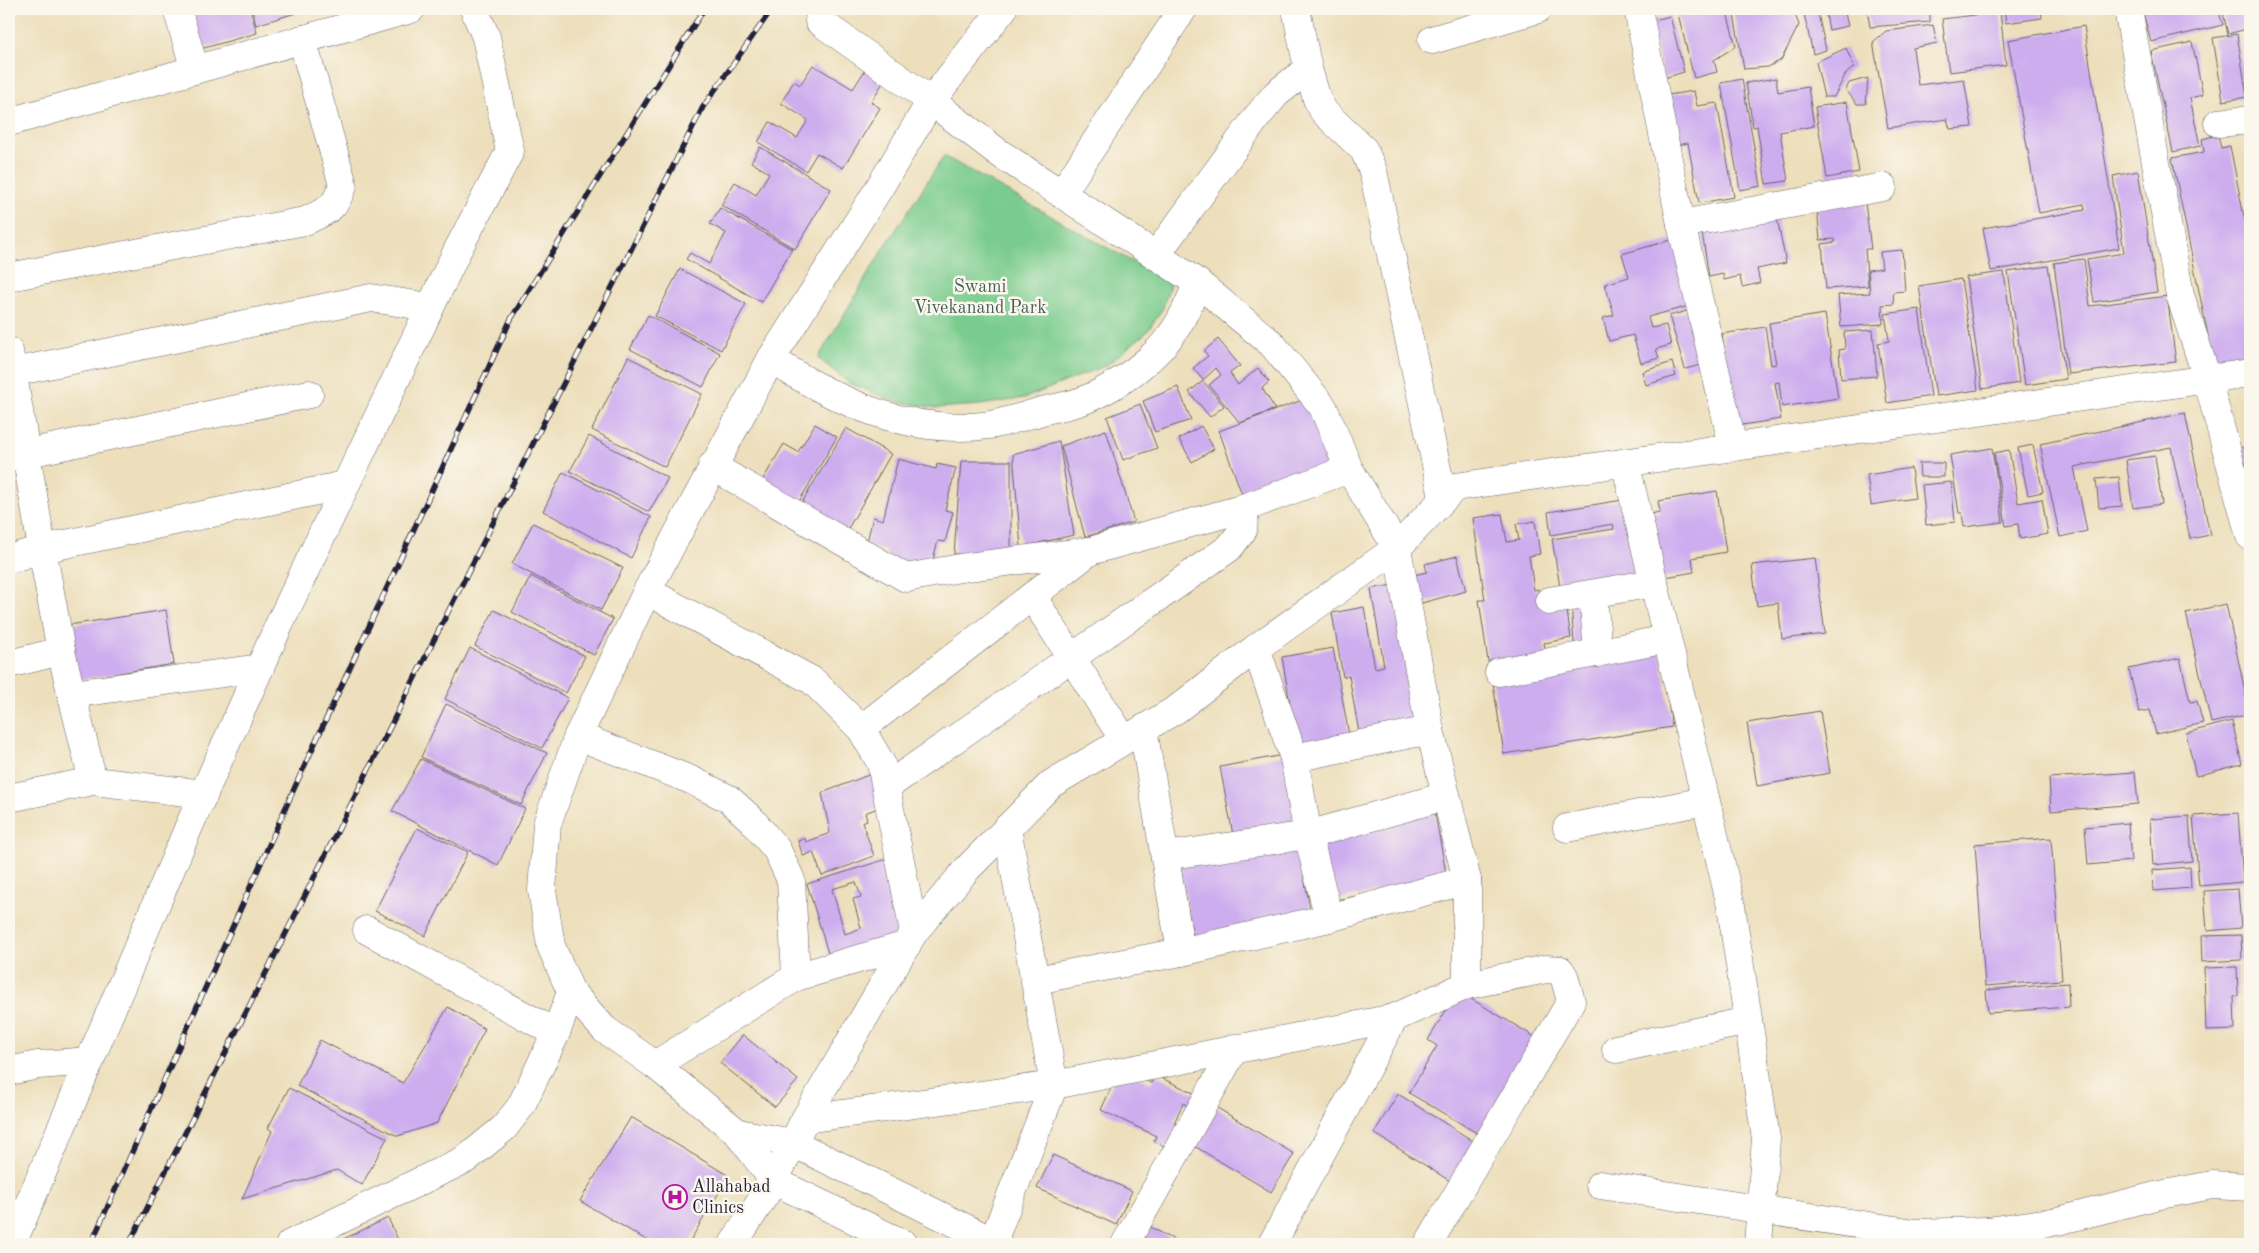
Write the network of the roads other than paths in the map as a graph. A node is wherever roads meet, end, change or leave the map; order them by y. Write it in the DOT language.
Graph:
graph roads {
  1 [pos="177,9"];
  2 [pos="410,9"];
  3 [pos="474,9"];
  4 [pos="1003,9"];
  5 [pos="1183,9"];
  6 [pos="1296,9"];
  7 [pos="1538,9"];
  8 [pos="2128,9"];
  9 [pos="1638,10"];
  10 [pos="1486,16"];
  11 [pos="819,21"];
  12 [pos="302,39"];
  13 [pos="1432,40"];
  14 [pos="196,70"];
  15 [pos="1308,70"];
  16 [pos="931,101"];
  17 [pos="2250,120"];
  18 [pos="9,122"];
  19 [pos="2218,123"];
  20 [pos="1883,187"];
  21 [pos="1062,193"];
  22 [pos="1681,224"];
  23 [pos="1156,256"];
  24 [pos="9,277"];
  25 [pos="1198,283"];
  26 [pos="430,307"];
  27 [pos="771,359"];
  28 [pos="10,366"];
  29 [pos="2250,373"];
  30 [pos="2206,378"];
  31 [pos="309,394"];
  32 [pos="1733,446"];
  33 [pos="17,455"];
  34 [pos="1625,462"];
  35 [pos="712,466"];
  36 [pos="1349,469"];
  37 [pos="345,485"];
  38 [pos="1443,498"];
  39 [pos="1245,508"];
  40 [pos="2250,536"];
  41 [pos="42,548"];
  42 [pos="1397,548"];
  43 [pos="1090,551"];
  44 [pos="9,559"];
  45 [pos="1654,583"];
  46 [pos="648,591"];
  47 [pos="1593,594"];
  48 [pos="1032,596"];
  49 [pos="1549,601"];
  50 [pos="1667,639"];
  51 [pos="1256,648"];
  52 [pos="62,650"];
  53 [pos="1598,653"];
  54 [pos="1071,656"];
  55 [pos="9,664"];
  56 [pos="260,668"];
  57 [pos="1498,672"];
  58 [pos="72,694"];
  59 [pos="861,729"];
  60 [pos="1430,730"];
  61 [pos="1134,734"];
  62 [pos="578,736"];
  63 [pos="1294,758"];
  64 [pos="94,781"];
  65 [pos="886,787"];
  66 [pos="204,794"];
  67 [pos="1446,796"];
  68 [pos="9,798"];
  69 [pos="1706,801"];
  70 [pos="1007,828"];
  71 [pos="1567,828"];
  72 [pos="1308,835"];
  73 [pos="1164,856"];
  74 [pos="1467,880"];
  75 [pos="1329,918"];
  76 [pos="368,930"];
  77 [pos="910,938"];
  78 [pos="1181,952"];
  79 [pos="796,977"];
  80 [pos="1036,980"];
  81 [pos="1467,985"];
  82 [pos="571,992"];
  83 [pos="1394,1018"];
  84 [pos="1748,1021"];
  85 [pos="556,1033"];
  86 [pos="1235,1048"];
  87 [pos="1616,1049"];
  88 [pos="90,1061"];
  89 [pos="655,1065"];
  90 [pos="9,1071"];
  91 [pos="1054,1085"];
  92 [pos="805,1119"];
  93 [pos="738,1133"];
  94 [pos="793,1143"];
  95 [pos="774,1181"];
  96 [pos="1600,1185"];
  97 [pos="2250,1187"];
  98 [pos="21,1196"];
  99 [pos="1760,1208"];
  100 [pos="995,1243"];
  101 [pos="12,1244"];
  102 [pos="290,1244"];
  103 [pos="733,1244"];
  104 [pos="904,1244"];
  105 [pos="1125,1244"];
  106 [pos="1272,1244"];
  107 [pos="1428,1244"];
  108 [pos="1758,1244"];
  1 -- 14 [label="street"];
  2 -- 12 [label="street"];
  3 -- 26 [label="street"];
  4 -- 16 [label="street"];
  5 -- 21 [label="street"];
  6 -- 15 [label="street"];
  7 -- 10 [label="street"];
  8 -- 30 [label="street"];
  9 -- 22 [label="street"];
  10 -- 13 [label="street"];
  11 -- 16 [label="street"];
  12 -- 14 [label="street"];
  12 -- 24 [label="street"];
  14 -- 18 [label="street"];
  15 -- 23 [label="street"];
  15 -- 38 [label="street"];
  16 -- 21 [label="street"];
  16 -- 27 [label="street"];
  17 -- 19 [label="street"];
  20 -- 22 [label="street"];
  21 -- 23 [label="street"];
  22 -- 32 [label="street"];
  23 -- 25 [label="street"];
  25 -- 27 [label="street"];
  25 -- 36 [label="street"];
  26 -- 28 [label="street"];
  26 -- 37 [label="street"];
  27 -- 35 [label="street"];
  28 -- 33 [label="street"];
  29 -- 30 [label="street"];
  30 -- 32 [label="street"];
  30 -- 40 [label="street"];
  31 -- 33 [label="street"];
  32 -- 34 [label="street"];
  33 -- 41 [label="street"];
  34 -- 38 [label="street"];
  34 -- 45 [label="street"];
  35 -- 43 [label="street"];
  35 -- 46 [label="street"];
  36 -- 39 [label="street"];
  36 -- 42 [label="street"];
  37 -- 41 [label="street"];
  37 -- 56 [label="street"];
  38 -- 42 [label="street"];
  39 -- 43 [label="street"];
  39 -- 54 [label="street"];
  41 -- 44 [label="street"];
  41 -- 52 [label="street"];
  42 -- 51 [label="street"];
  42 -- 60 [label="street"];
  43 -- 48 [label="street"];
  45 -- 47 [label="street"];
  45 -- 50 [label="street"];
  46 -- 59 [label="street"];
  46 -- 62 [label="street"];
  47 -- 49 [label="street"];
  47 -- 53 [label="street"];
  48 -- 54 [label="street"];
  48 -- 59 [label="street"];
  50 -- 53 [label="street"];
  50 -- 69 [label="street"];
  51 -- 61 [label="street"];
  51 -- 63 [label="street"];
  52 -- 55 [label="street"];
  52 -- 58 [label="street"];
  53 -- 57 [label="street"];
  54 -- 61 [label="street"];
  54 -- 65 [label="street"];
  56 -- 58 [label="street"];
  56 -- 66 [label="street"];
  58 -- 64 [label="street"];
  59 -- 65 [label="street"];
  60 -- 63 [label="street"];
  60 -- 67 [label="street"];
  61 -- 70 [label="street"];
  61 -- 73 [label="street"];
  62 -- 79 [label="street"];
  62 -- 82 [label="street"];
  63 -- 72 [label="street"];
  64 -- 66 [label="street"];
  64 -- 68 [label="street"];
  65 -- 77 [label="street"];
  66 -- 88 [label="street"];
  67 -- 72 [label="street"];
  67 -- 74 [label="street"];
  69 -- 71 [label="street"];
  69 -- 84 [label="street"];
  70 -- 77 [label="street"];
  70 -- 80 [label="street"];
  72 -- 73 [label="street"];
  72 -- 75 [label="street"];
  73 -- 78 [label="street"];
  74 -- 75 [label="street"];
  74 -- 81 [label="street"];
  75 -- 78 [label="street"];
  76 -- 85 [label="street"];
  77 -- 79 [label="street"];
  77 -- 92 [label="street"];
  78 -- 80 [label="street"];
  79 -- 89 [label="street"];
  80 -- 91 [label="street"];
  81 -- 83 [label="street"];
  81 -- 107 [label="street"];
  82 -- 85 [label="street"];
  82 -- 89 [label="street"];
  83 -- 86 [label="street"];
  83 -- 106 [label="street"];
  84 -- 87 [label="street"];
  84 -- 99 [label="street"];
  85 -- 102 [label="street"];
  86 -- 91 [label="street"];
  86 -- 105 [label="street"];
  88 -- 90 [label="street"];
  88 -- 98 [label="street"];
  89 -- 93 [label="street"];
  91 -- 92 [label="street"];
  91 -- 100 [label="street"];
  92 -- 94 [label="street"];
  93 -- 94 [label="street"];
  93 -- 95 [label="street"];
  94 -- 95 [label="street"];
  94 -- 100 [label="street"];
  95 -- 103 [label="street"];
  95 -- 104 [label="street"];
  96 -- 99 [label="street"];
  97 -- 99 [label="street"];
  98 -- 101 [label="street"];
  99 -- 108 [label="street"];
}
